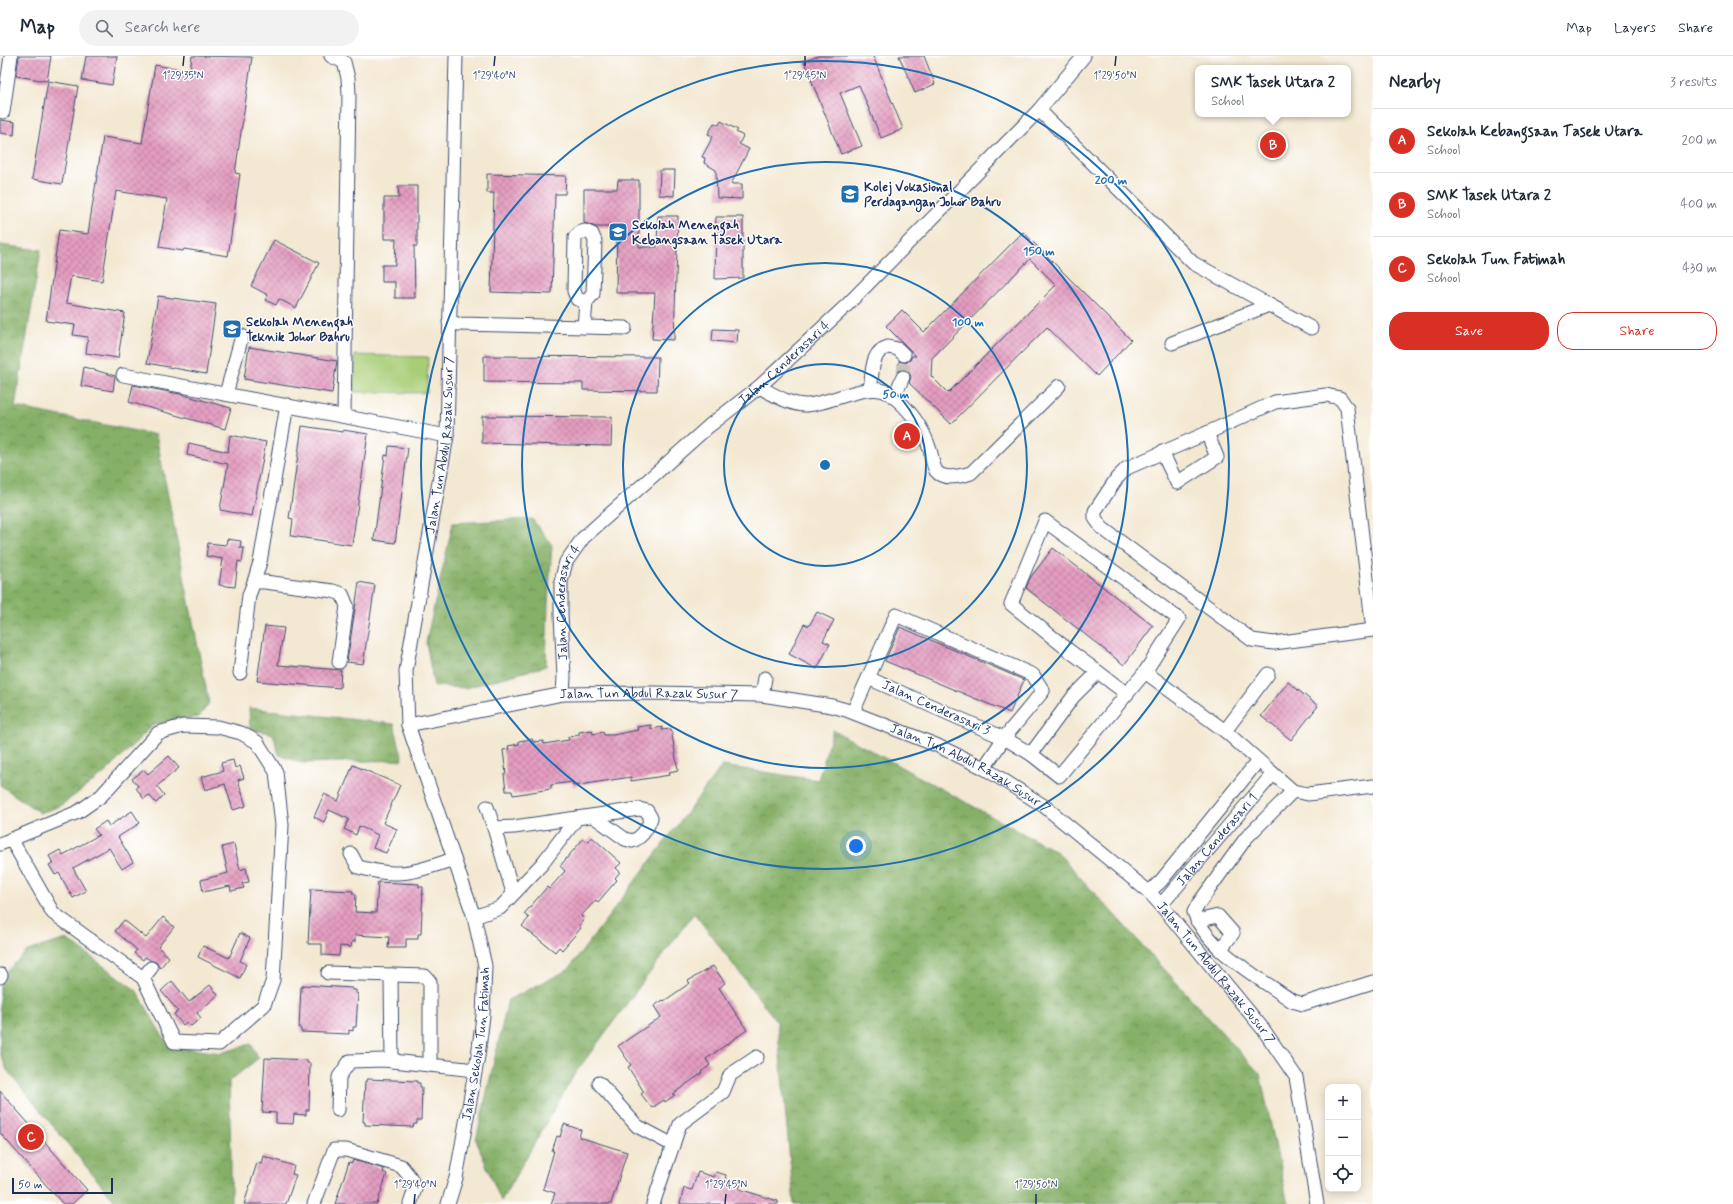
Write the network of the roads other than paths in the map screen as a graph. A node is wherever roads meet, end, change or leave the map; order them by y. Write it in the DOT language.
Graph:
graph roads {
  1 [pos="11,56"];
  2 [pos="330,56"];
  3 [pos="456,56"];
  4 [pos="1084,56"];
  5 [pos="1039,110"];
  6 [pos="3,112"];
  7 [pos="586,302"];
  8 [pos="1269,305"];
  9 [pos="449,322"];
  10 [pos="584,327"];
  11 [pos="625,328"];
  12 [pos="1311,328"];
  13 [pos="242,336"];
  14 [pos="1172,343"];
  15 [pos="904,355"];
  16 [pos="123,375"];
  17 [pos="903,377"];
  18 [pos="1059,386"];
  19 [pos="759,387"];
  20 [pos="870,389"];
  21 [pos="226,394"];
  22 [pos="894,397"];
  23 [pos="287,405"];
  24 [pos="344,416"];
  25 [pos="1208,433"];
  26 [pos="447,436"];
  27 [pos="1162,452"];
  28 [pos="254,582"];
  29 [pos="1373,630"];
  30 [pos="339,662"];
  31 [pos="1098,672"];
  32 [pos="1144,672"];
  33 [pos="240,673"];
  34 [pos="1268,674"];
  35 [pos="765,678"];
  36 [pos="868,678"];
  37 [pos="563,694"];
  38 [pos="1127,694"];
  39 [pos="762,695"];
  40 [pos="849,711"];
  41 [pos="408,725"];
  42 [pos="1225,731"];
  43 [pos="1004,738"];
  44 [pos="1031,754"];
  45 [pos="1258,761"];
  46 [pos="984,768"];
  47 [pos="1272,775"];
  48 [pos="1373,786"];
  49 [pos="1292,791"];
  50 [pos="487,807"];
  51 [pos="594,816"];
  52 [pos="576,818"];
  53 [pos="494,828"];
  54 [pos="5,842"];
  55 [pos="351,854"];
  56 [pos="454,858"];
  57 [pos="1149,892"];
  58 [pos="513,893"];
  59 [pos="1161,904"];
  60 [pos="474,917"];
  61 [pos="1197,921"];
  62 [pos="1220,950"];
  63 [pos="328,973"];
  64 [pos="391,975"];
  65 [pos="1373,982"];
  66 [pos="757,1057"];
  67 [pos="392,1062"];
  68 [pos="430,1065"];
  69 [pos="476,1070"];
  70 [pos="598,1083"];
  71 [pos="338,1110"];
  72 [pos="673,1145"];
  73 [pos="1316,1203"];
  74 [pos="314,1204"];
  75 [pos="410,1204"];
  76 [pos="448,1204"];
  77 [pos="653,1204"];
  1 -- 6 [label="street"];
  2 -- 24 [label="street"];
  3 -- 9 [label="street, Jalan Tun Abdul Razak Susur 7"];
  4 -- 5 [label="street, Jalan Cenderasari 4"];
  5 -- 8 [label="street"];
  5 -- 19 [label="street, Jalan Cenderasari 4"];
  7 -- 7 [label="street"];
  7 -- 10 [label="street"];
  8 -- 12 [label="street"];
  8 -- 14 [label="street"];
  9 -- 10 [label="street"];
  9 -- 26 [label="street, Jalan Tun Abdul Razak Susur 7"];
  10 -- 11 [label="street"];
  13 -- 21 [label="street"];
  15 -- 20 [label="street"];
  16 -- 21 [label="street"];
  17 -- 22 [label="street"];
  18 -- 22 [label="street"];
  19 -- 20 [label="street"];
  19 -- 37 [label="street, Jalan Cenderasari 4"];
  20 -- 22 [label="street"];
  21 -- 23 [label="street"];
  23 -- 24 [label="street"];
  23 -- 28 [label="street"];
  24 -- 26 [label="street"];
  25 -- 27 [label="street"];
  25 -- 27 [label="street"];
  25 -- 29 [label="street"];
  26 -- 41 [label="street, Jalan Tun Abdul Razak Susur 7"];
  27 -- 29 [label="street"];
  28 -- 30 [label="street"];
  28 -- 33 [label="street"];
  31 -- 32 [label="street"];
  31 -- 38 [label="street"];
  31 -- 44 [label="street"];
  32 -- 38 [label="street"];
  32 -- 42 [label="street"];
  34 -- 42 [label="street"];
  35 -- 39 [label="street"];
  36 -- 40 [label="street"];
  36 -- 43 [label="street, Jalan Cenderasari 3"];
  36 -- 43 [label="street"];
  37 -- 39 [label="street, Jalan Tun Abdul Razak Susur 7"];
  37 -- 41 [label="street, Jalan Tun Abdul Razak Susur 7"];
  38 -- 44 [label="street, Jalan Cenderasari 3"];
  39 -- 40 [label="street, Jalan Tun Abdul Razak Susur 7"];
  40 -- 46 [label="street, Jalan Tun Abdul Razak Susur 7"];
  41 -- 56 [label="street, Jalan Sekolah Tun Fatimah"];
  42 -- 45 [label="street"];
  43 -- 44 [label="street, Jalan Cenderasari 3"];
  43 -- 46 [label="street"];
  45 -- 47 [label="street"];
  45 -- 57 [label="street, Jalan Cenderasari 1"];
  46 -- 57 [label="street, Jalan Tun Abdul Razak Susur 7"];
  47 -- 49 [label="street"];
  47 -- 59 [label="street, Jalan Cenderasari 1"];
  48 -- 49 [label="street"];
  49 -- 61 [label="street"];
  50 -- 53 [label="street"];
  51 -- 52 [label="street"];
  52 -- 53 [label="street"];
  52 -- 58 [label="street"];
  53 -- 58 [label="street"];
  54 -- 54 [label="street"];
  55 -- 56 [label="street"];
  56 -- 60 [label="street, Jalan Sekolah Tun Fatimah"];
  57 -- 59 [label="street, Jalan Tun Abdul Razak Susur 7"];
  58 -- 60 [label="street"];
  59 -- 73 [label="street, Jalan Tun Abdul Razak Susur 7"];
  60 -- 69 [label="street, Jalan Sekolah Tun Fatimah"];
  61 -- 62 [label="street"];
  61 -- 62 [label="street"];
  62 -- 65 [label="street"];
  63 -- 64 [label="street"];
  64 -- 67 [label="street"];
  64 -- 68 [label="street"];
  66 -- 72 [label="street"];
  67 -- 68 [label="street"];
  67 -- 71 [label="street"];
  68 -- 69 [label="street"];
  69 -- 76 [label="street, Jalan Sekolah Tun Fatimah"];
  70 -- 72 [label="street"];
  72 -- 77 [label="street"];
  74 -- 75 [label="street"];
}
